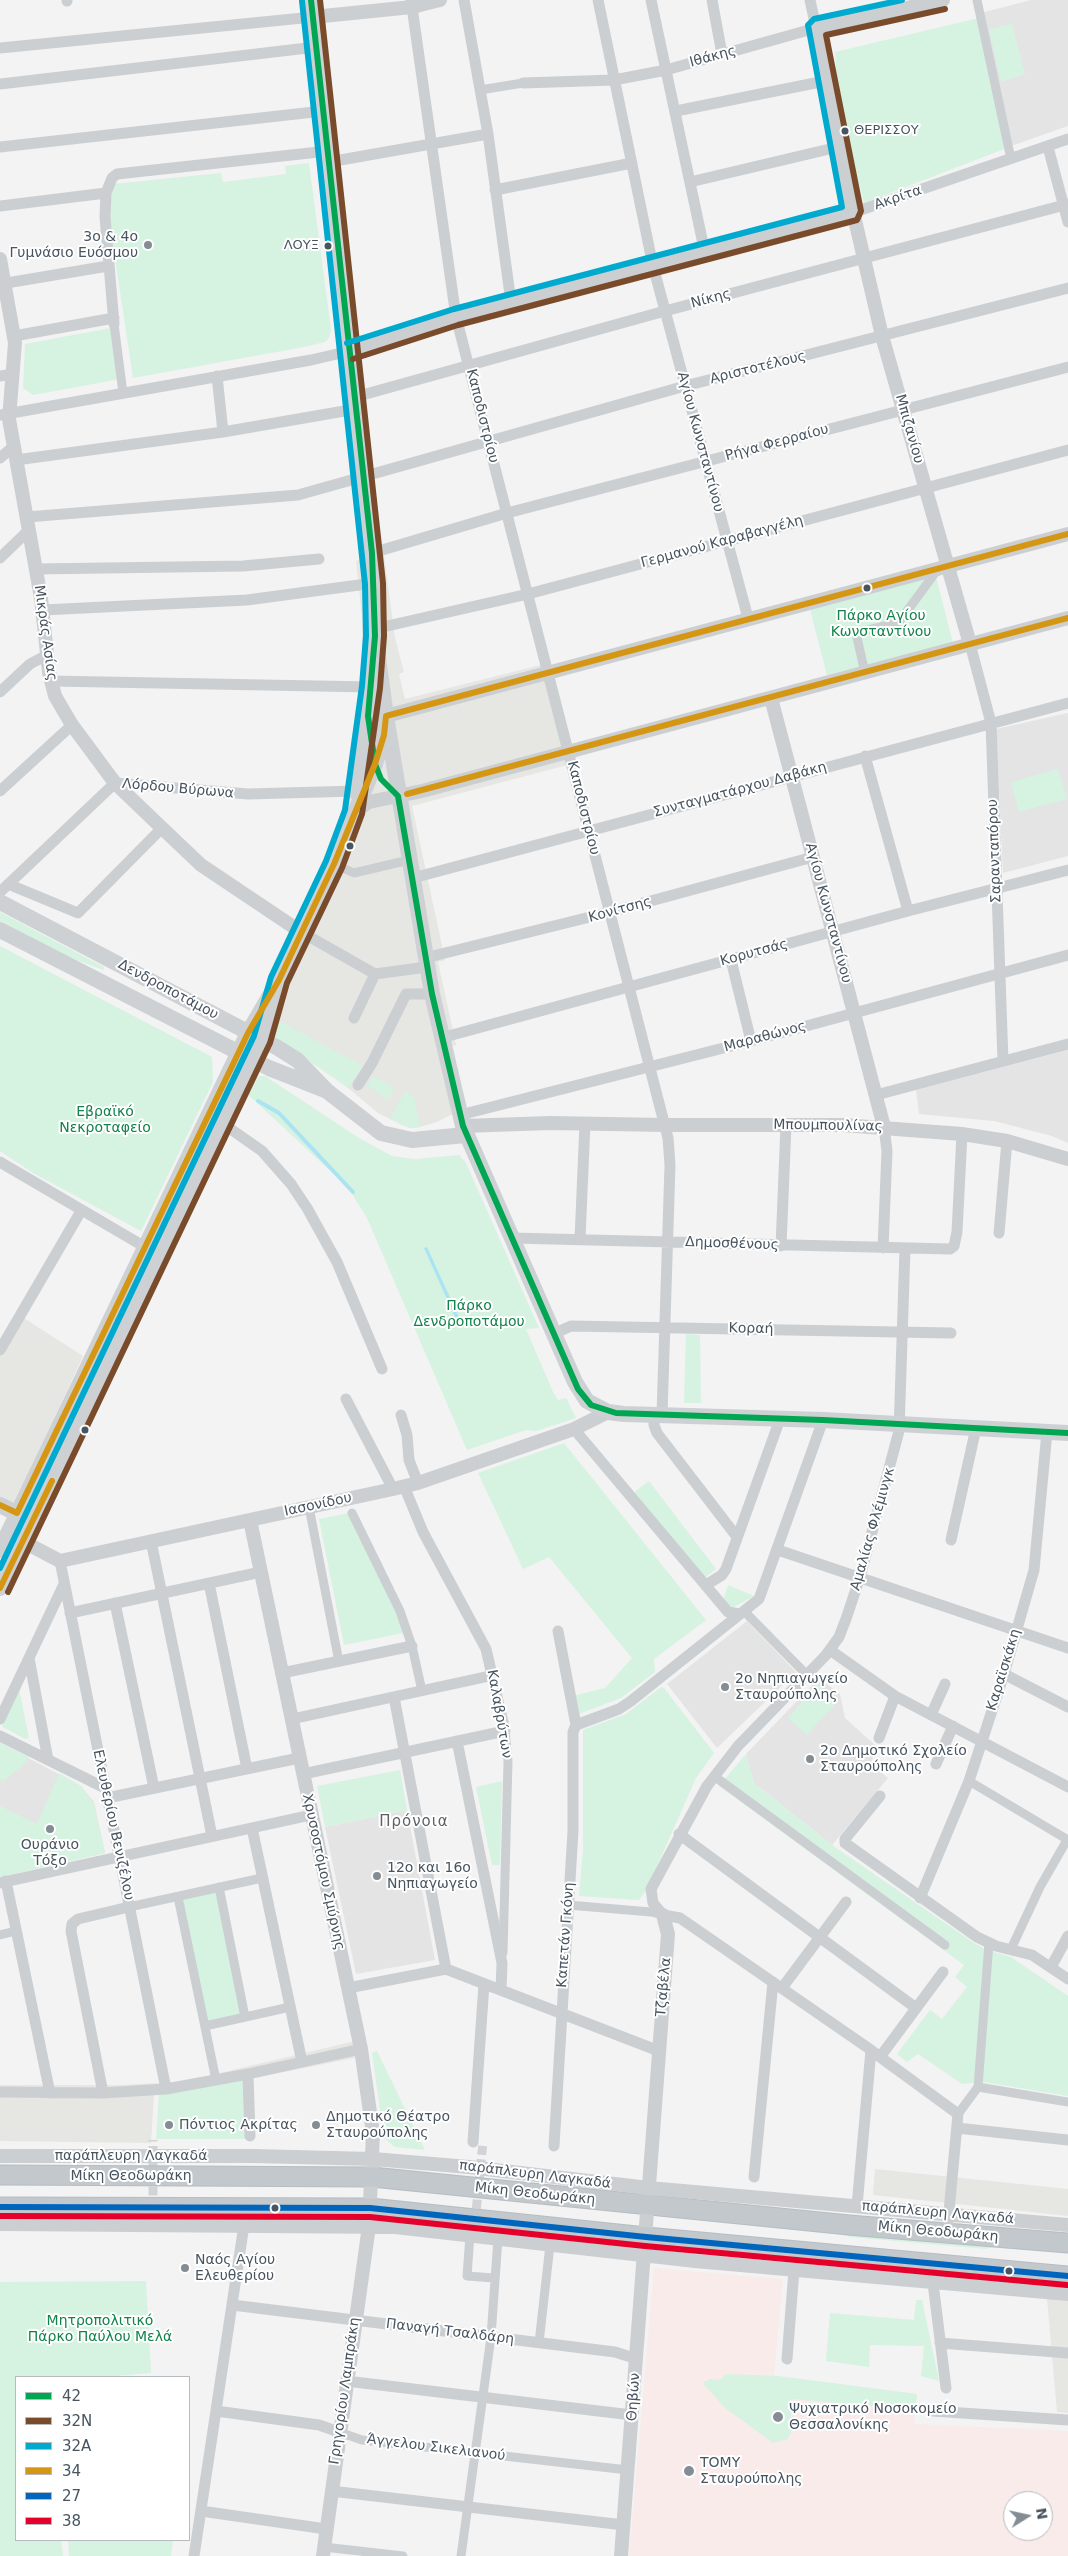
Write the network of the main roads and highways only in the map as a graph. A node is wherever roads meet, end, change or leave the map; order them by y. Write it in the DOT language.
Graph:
graph roads {
  1 [pos="311,0"];
  2 [pos="374,632"];
  3 [pos="368,716"];
  4 [pos="386,716"];
  5 [pos="375,764"];
  6 [pos="398,796"];
  7 [pos="354,812"];
  8 [pos="0,902"];
  9 [pos="0,930"];
  10 [pos="255,1036"];
  11 [pos="245,1056"];
  12 [pos="327,1091"];
  13 [pos="463,1126"];
  14 [pos="1068,1433"];
  15 [pos="0,1505"];
  16 [pos="17,1514"];
  17 [pos="32,1521"];
  18 [pos="15,1537"];
  19 [pos="0,1550"];
  20 [pos="0,1588"];
  21 [pos="0,2175"];
  22 [pos="0,2207"];
  23 [pos="1068,2243"];
  24 [pos="1068,2276"];
  1 -- 2 [label="main road"];
  2 -- 3 [label="main road"];
  2 -- 4 [label="main road"];
  3 -- 5 [label="main road"];
  3 -- 7 [label="main road"];
  4 -- 5 [label="main road"];
  4 -- 6 [label="main road"];
  5 -- 6 [label="main road"];
  5 -- 7 [label="main road"];
  6 -- 13 [label="main road"];
  7 -- 10 [label="main road"];
  8 -- 10 [label="main road, Δενδροποτάμου"];
  9 -- 11 [label="main road, Δενδροποτάμου"];
  10 -- 11 [label="main road"];
  10 -- 12 [label="main road, Δενδροποτάμου"];
  11 -- 12 [label="main road, Δενδροποτάμου"];
  11 -- 16 [label="main road"];
  11 -- 17 [label="main road"];
  12 -- 13 [label="main road, Δενδροποτάμου"];
  13 -- 14 [label="main road"];
  15 -- 16 [label="main road"];
  16 -- 17 [label="main road"];
  16 -- 18 [label="main road"];
  17 -- 18 [label="main road"];
  18 -- 19 [label="main road"];
  18 -- 20 [label="main road"];
  21 -- 23 [label="highway, Μίκη Θεοδωράκη"];
  22 -- 24 [label="highway"];
}
